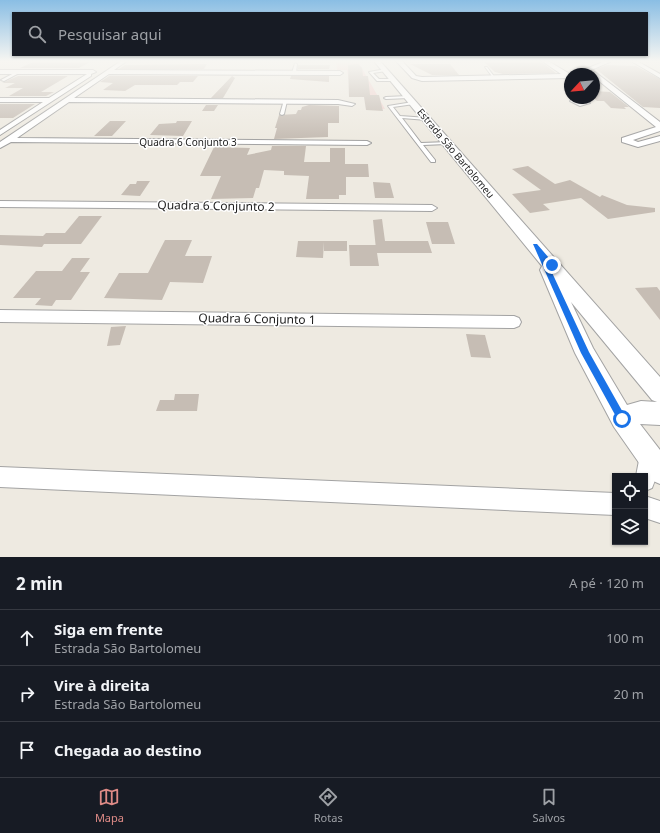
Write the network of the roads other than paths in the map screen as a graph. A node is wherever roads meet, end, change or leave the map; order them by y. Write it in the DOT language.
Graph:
graph roads {
  1 [pos="70,87"];
  2 [pos="86,87"];
  3 [pos="400,87"];
  4 [pos="609,87"];
  5 [pos="386,98"];
  6 [pos="0,100"];
  7 [pos="50,100"];
  8 [pos="68,100"];
  9 [pos="411,100"];
  10 [pos="285,101"];
  11 [pos="352,104"];
  12 [pos="282,114"];
  13 [pos="398,117"];
  14 [pos="24,118"];
  15 [pos="41,118"];
  16 [pos="427,118"];
  17 [pos="660,127"];
  18 [pos="0,133"];
  19 [pos="660,138"];
  20 [pos="9,140"];
  21 [pos="366,143"];
  22 [pos="447,143"];
  23 [pos="420,144"];
  24 [pos="0,146"];
  25 [pos="433,161"];
  26 [pos="0,204"];
  27 [pos="432,208"];
  28 [pos="535,245"];
  29 [pos="0,316"];
  30 [pos="514,322"];
  31 [pos="660,393"];
  32 [pos="660,414"];
  33 [pos="622,419"];
  34 [pos="654,463"];
  35 [pos="648,475"];
  36 [pos="0,477"];
  37 [pos="612,504"];
  38 [pos="648,508"];
  39 [pos="660,512"];
  1 -- 7 [label="street"];
  2 -- 8 [label="street"];
  3 -- 9 [label="street, Estrada São Bartolomeu"];
  4 -- 17 [label="street"];
  5 -- 9 [label="lane"];
  6 -- 7 [label="street"];
  7 -- 14 [label="street"];
  8 -- 10 [label="street"];
  8 -- 15 [label="street"];
  9 -- 13 [label="lane"];
  9 -- 16 [label="street, Estrada São Bartolomeu"];
  10 -- 11 [label="street"];
  10 -- 12 [label="lane"];
  13 -- 16 [label="lane"];
  13 -- 23 [label="lane"];
  14 -- 15 [label="street"];
  14 -- 18 [label="street"];
  15 -- 20 [label="street"];
  16 -- 22 [label="street, Estrada São Bartolomeu"];
  17 -- 19 [label="street"];
  20 -- 21 [label="street, Quadra 6 Conjunto 3"];
  20 -- 24 [label="street"];
  22 -- 23 [label="lane"];
  22 -- 28 [label="street, Estrada São Bartolomeu"];
  23 -- 25 [label="lane"];
  26 -- 27 [label="street, Quadra 6 Conjunto 2"];
  28 -- 31 [label="street, Estrada São Bartolomeu"];
  28 -- 33 [label="street, Estrada São Bartolomeu"];
  29 -- 30 [label="street, Quadra 6 Conjunto 1"];
  32 -- 33 [label="street"];
  33 -- 34 [label="street, Estrada São Bartolomeu"];
  34 -- 35 [label="street"];
  36 -- 37 [label="street"];
  38 -- 39 [label="street"];
}
